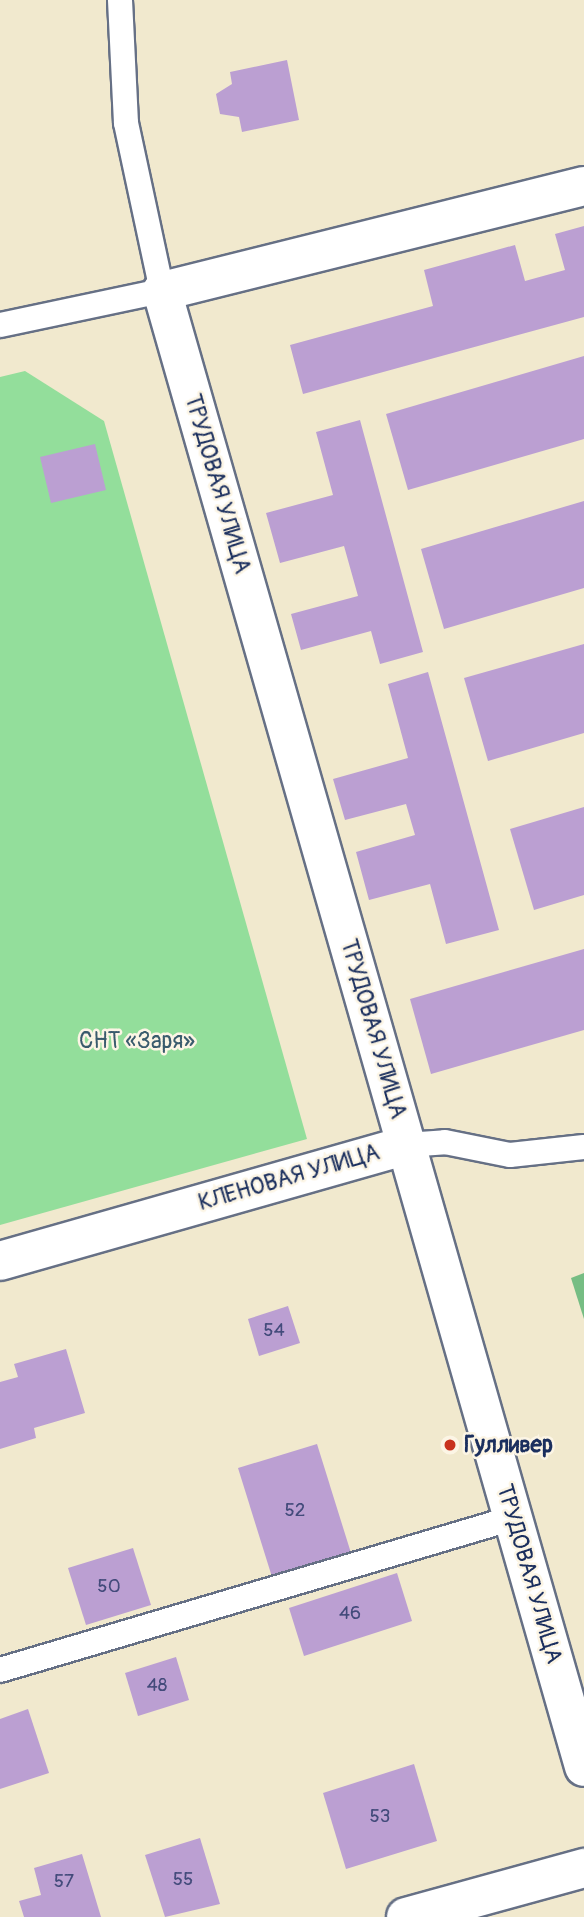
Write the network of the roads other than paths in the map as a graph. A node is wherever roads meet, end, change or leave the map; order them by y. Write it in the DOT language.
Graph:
graph roads {
  1 [pos="120,0"];
  2 [pos="584,186"];
  3 [pos="162,291"];
  4 [pos="0,326"];
  5 [pos="406,1145"];
  6 [pos="584,1147"];
  7 [pos="0,1261"];
  8 [pos="513,1518"];
  9 [pos="0,1670"];
  10 [pos="582,1753"];
  11 [pos="584,1868"];
  12 [pos="407,1917"];
  1 -- 3 [label="lane"];
  2 -- 3 [label="street"];
  3 -- 4 [label="lane"];
  3 -- 5 [label="street, ТРУДОВАЯ УЛИЦА"];
  5 -- 6 [label="lane, КЛЕНОВАЯ УЛИЦА"];
  5 -- 7 [label="street, КЛЕНОВАЯ УЛИЦА"];
  5 -- 8 [label="street, ТРУДОВАЯ УЛИЦА"];
  8 -- 9 [label="lane"];
  8 -- 10 [label="street, ТРУДОВАЯ УЛИЦА"];
  11 -- 12 [label="street"];
}
